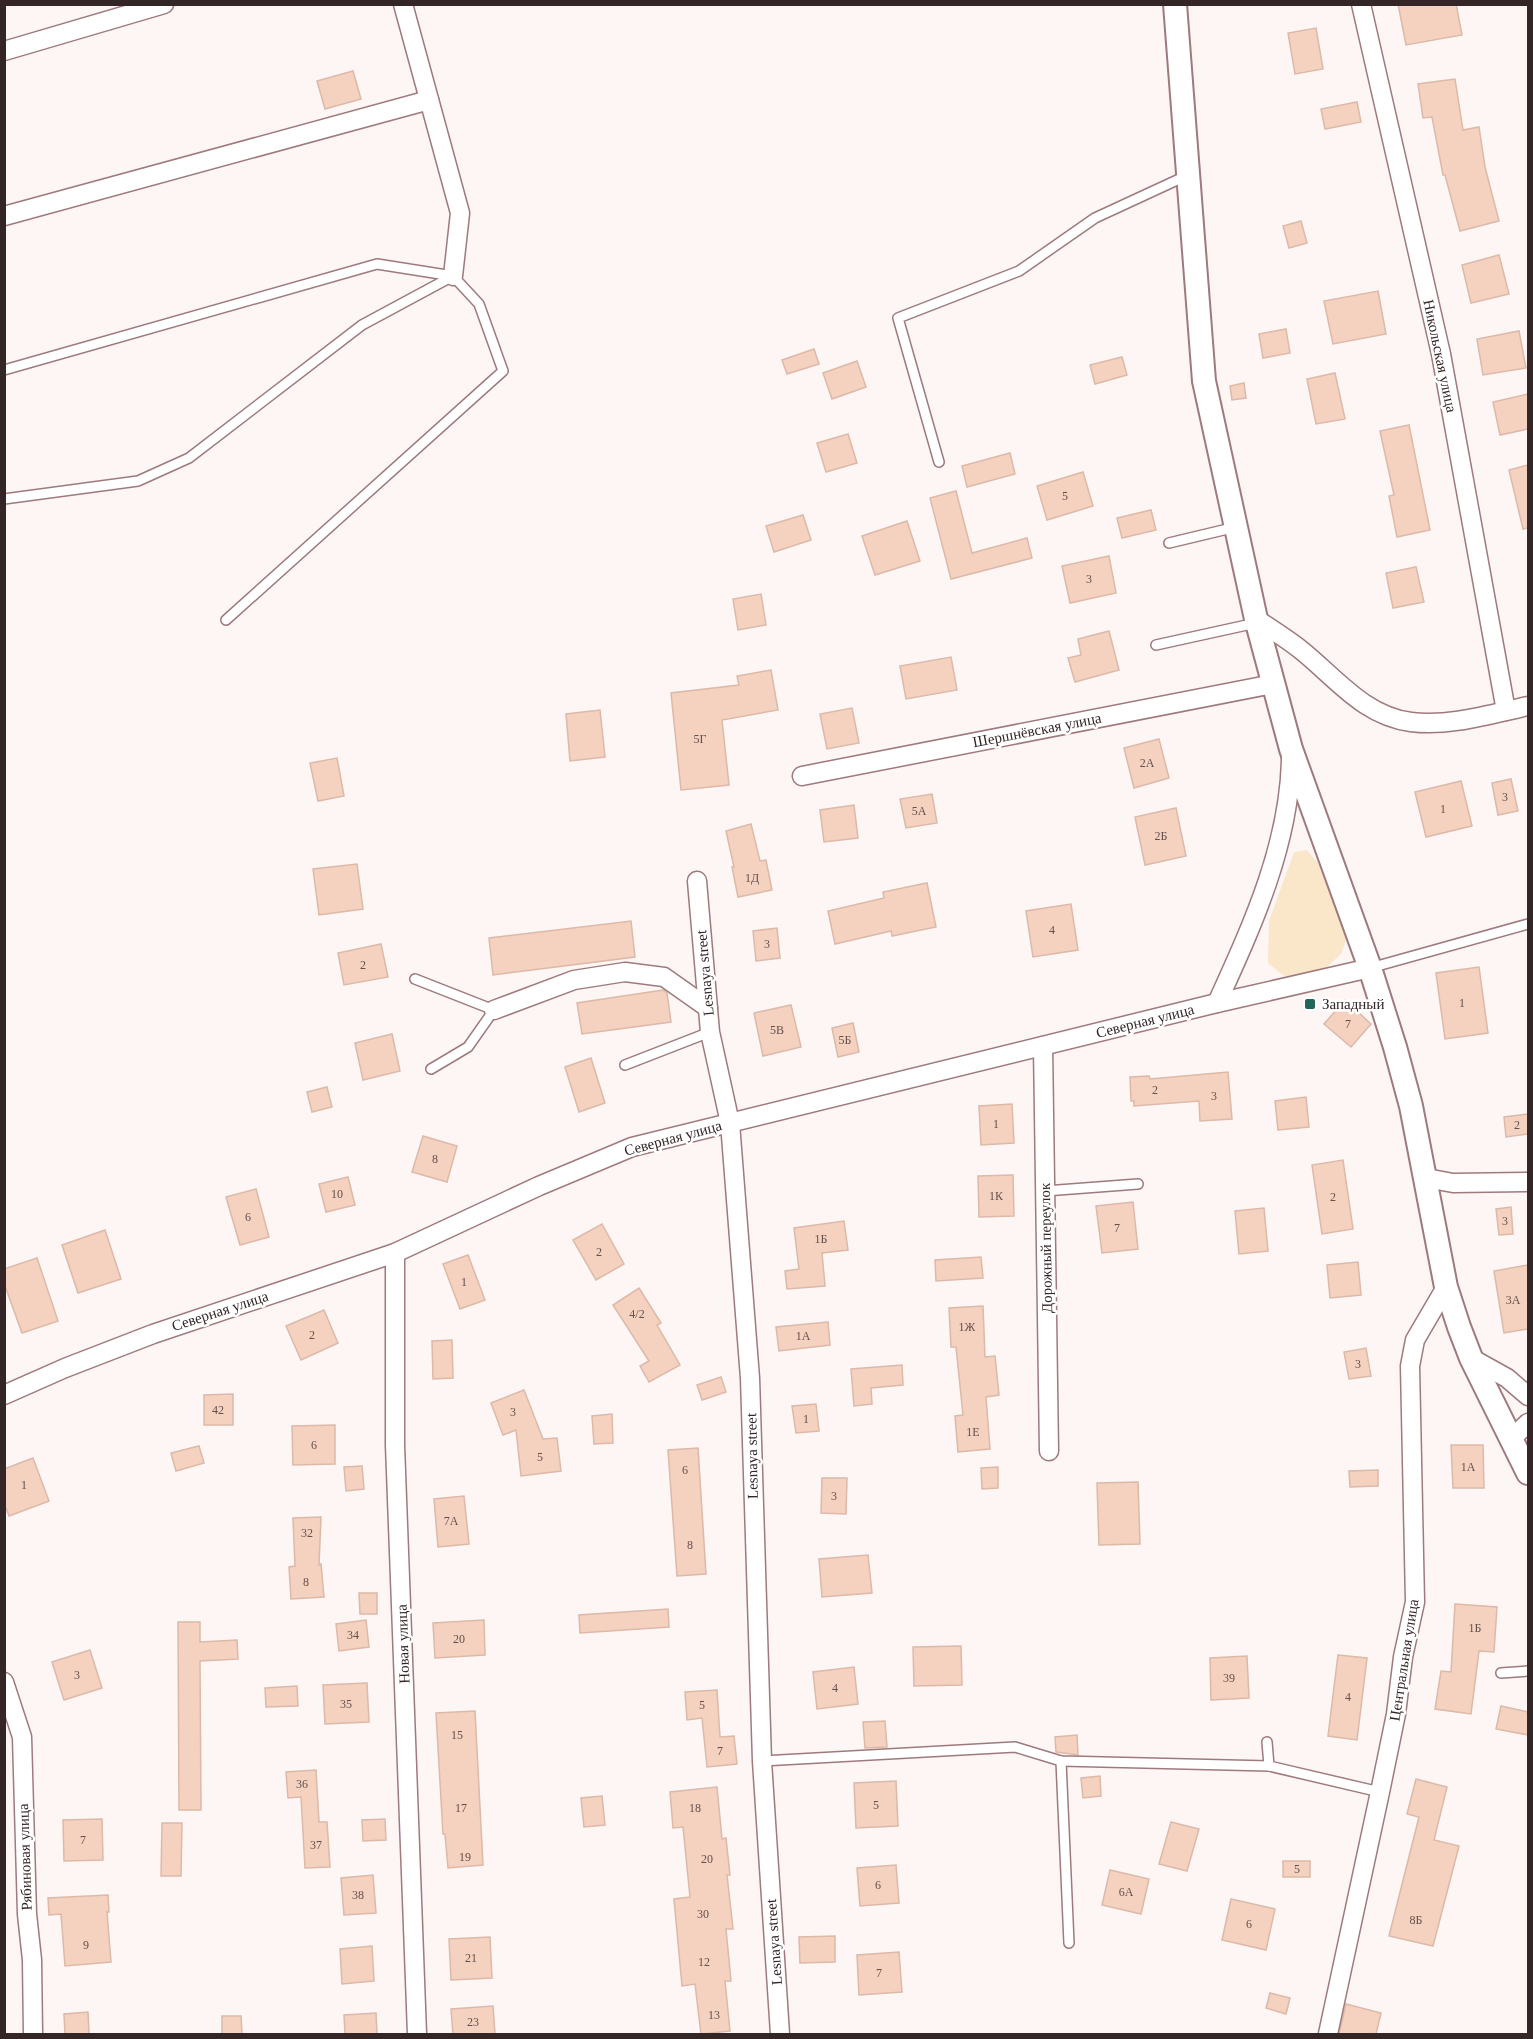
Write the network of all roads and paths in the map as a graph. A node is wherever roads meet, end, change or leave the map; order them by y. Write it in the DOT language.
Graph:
graph roads {
  1 [pos="164,4"];
  2 [pos="403,4"];
  3 [pos="1175,4"];
  4 [pos="1361,4"];
  5 [pos="4,51"];
  6 [pos="429,100"];
  7 [pos="1188,175"];
  8 [pos="4,216"];
  9 [pos="453,276"];
  10 [pos="4,370"];
  11 [pos="939,462"];
  12 [pos="4,499"];
  13 [pos="1236,527"];
  14 [pos="1169,543"];
  15 [pos="226,620"];
  16 [pos="1256,621"];
  17 [pos="1156,645"];
  18 [pos="1273,684"];
  19 [pos="1528,706"];
  20 [pos="1506,711"];
  21 [pos="1291,749"];
  22 [pos="802,776"];
  23 [pos="697,881"];
  24 [pos="1528,924"];
  25 [pos="1370,968"];
  26 [pos="415,979"];
  27 [pos="1217,1003"];
  28 [pos="708,1008"];
  29 [pos="494,1010"];
  30 [pos="710,1032"];
  31 [pos="1043,1046"];
  32 [pos="625,1065"];
  33 [pos="430,1069"];
  34 [pos="730,1123"];
  35 [pos="1426,1178"];
  36 [pos="1528,1182"];
  37 [pos="1138,1184"];
  38 [pos="1045,1191"];
  39 [pos="395,1253"];
  40 [pos="1446,1287"];
  41 [pos="1471,1358"];
  42 [pos="4,1395"];
  43 [pos="1528,1396"];
  44 [pos="1520,1431"];
  45 [pos="1050,1451"];
  46 [pos="1528,1473"];
  47 [pos="1528,1671"];
  48 [pos="1501,1673"];
  49 [pos="4,1682"];
  50 [pos="1268,1742"];
  51 [pos="762,1761"];
  52 [pos="1061,1761"];
  53 [pos="1269,1766"];
  54 [pos="1380,1792"];
  55 [pos="1069,1942"];
  56 [pos="33,2034"];
  57 [pos="417,2034"];
  58 [pos="780,2034"];
  59 [pos="1328,2034"];
  1 -- 5 [label="street"];
  2 -- 6 [label="street"];
  3 -- 7 [label="street"];
  4 -- 20 [label="street, Никольская улица"];
  6 -- 8 [label="street"];
  6 -- 9 [label="street"];
  7 -- 11 [label="lane"];
  7 -- 13 [label="street"];
  9 -- 10 [label="lane"];
  9 -- 12 [label="lane"];
  9 -- 15 [label="lane"];
  13 -- 14 [label="lane"];
  13 -- 16 [label="street"];
  16 -- 17 [label="lane"];
  16 -- 18 [label="street"];
  16 -- 20 [label="street"];
  18 -- 21 [label="street"];
  18 -- 22 [label="street, Шершнёвская улица"];
  19 -- 20 [label="street"];
  21 -- 25 [label="street"];
  21 -- 27 [label="street"];
  23 -- 28 [label="street, Lesnaya street"];
  24 -- 25 [label="lane"];
  25 -- 27 [label="street, Северная улица"];
  25 -- 35 [label="street"];
  26 -- 29 [label="lane"];
  27 -- 31 [label="street, Северная улица"];
  28 -- 29 [label="street"];
  28 -- 30 [label="street, Lesnaya street"];
  29 -- 33 [label="lane"];
  30 -- 32 [label="lane"];
  30 -- 34 [label="street, Lesnaya street"];
  31 -- 34 [label="street, Северная улица"];
  31 -- 38 [label="street, Дорожный переулок"];
  34 -- 39 [label="street, Северная улица"];
  34 -- 51 [label="street, Lesnaya street"];
  35 -- 36 [label="street"];
  35 -- 40 [label="street"];
  37 -- 38 [label="lane"];
  38 -- 45 [label="street, Дорожный переулок"];
  39 -- 42 [label="street, Северная улица"];
  39 -- 57 [label="street, Новая улица"];
  40 -- 41 [label="street"];
  40 -- 54 [label="street, Центральная улица"];
  41 -- 43 [label="street"];
  41 -- 44 [label="street"];
  44 -- 46 [label="street"];
  47 -- 48 [label="lane"];
  49 -- 56 [label="street, Рябиновая улица"];
  50 -- 53 [label="lane"];
  51 -- 52 [label="lane"];
  51 -- 58 [label="street, Lesnaya street"];
  52 -- 53 [label="lane"];
  52 -- 55 [label="lane"];
  53 -- 54 [label="lane"];
  54 -- 59 [label="street, Центральная улица"];
}
